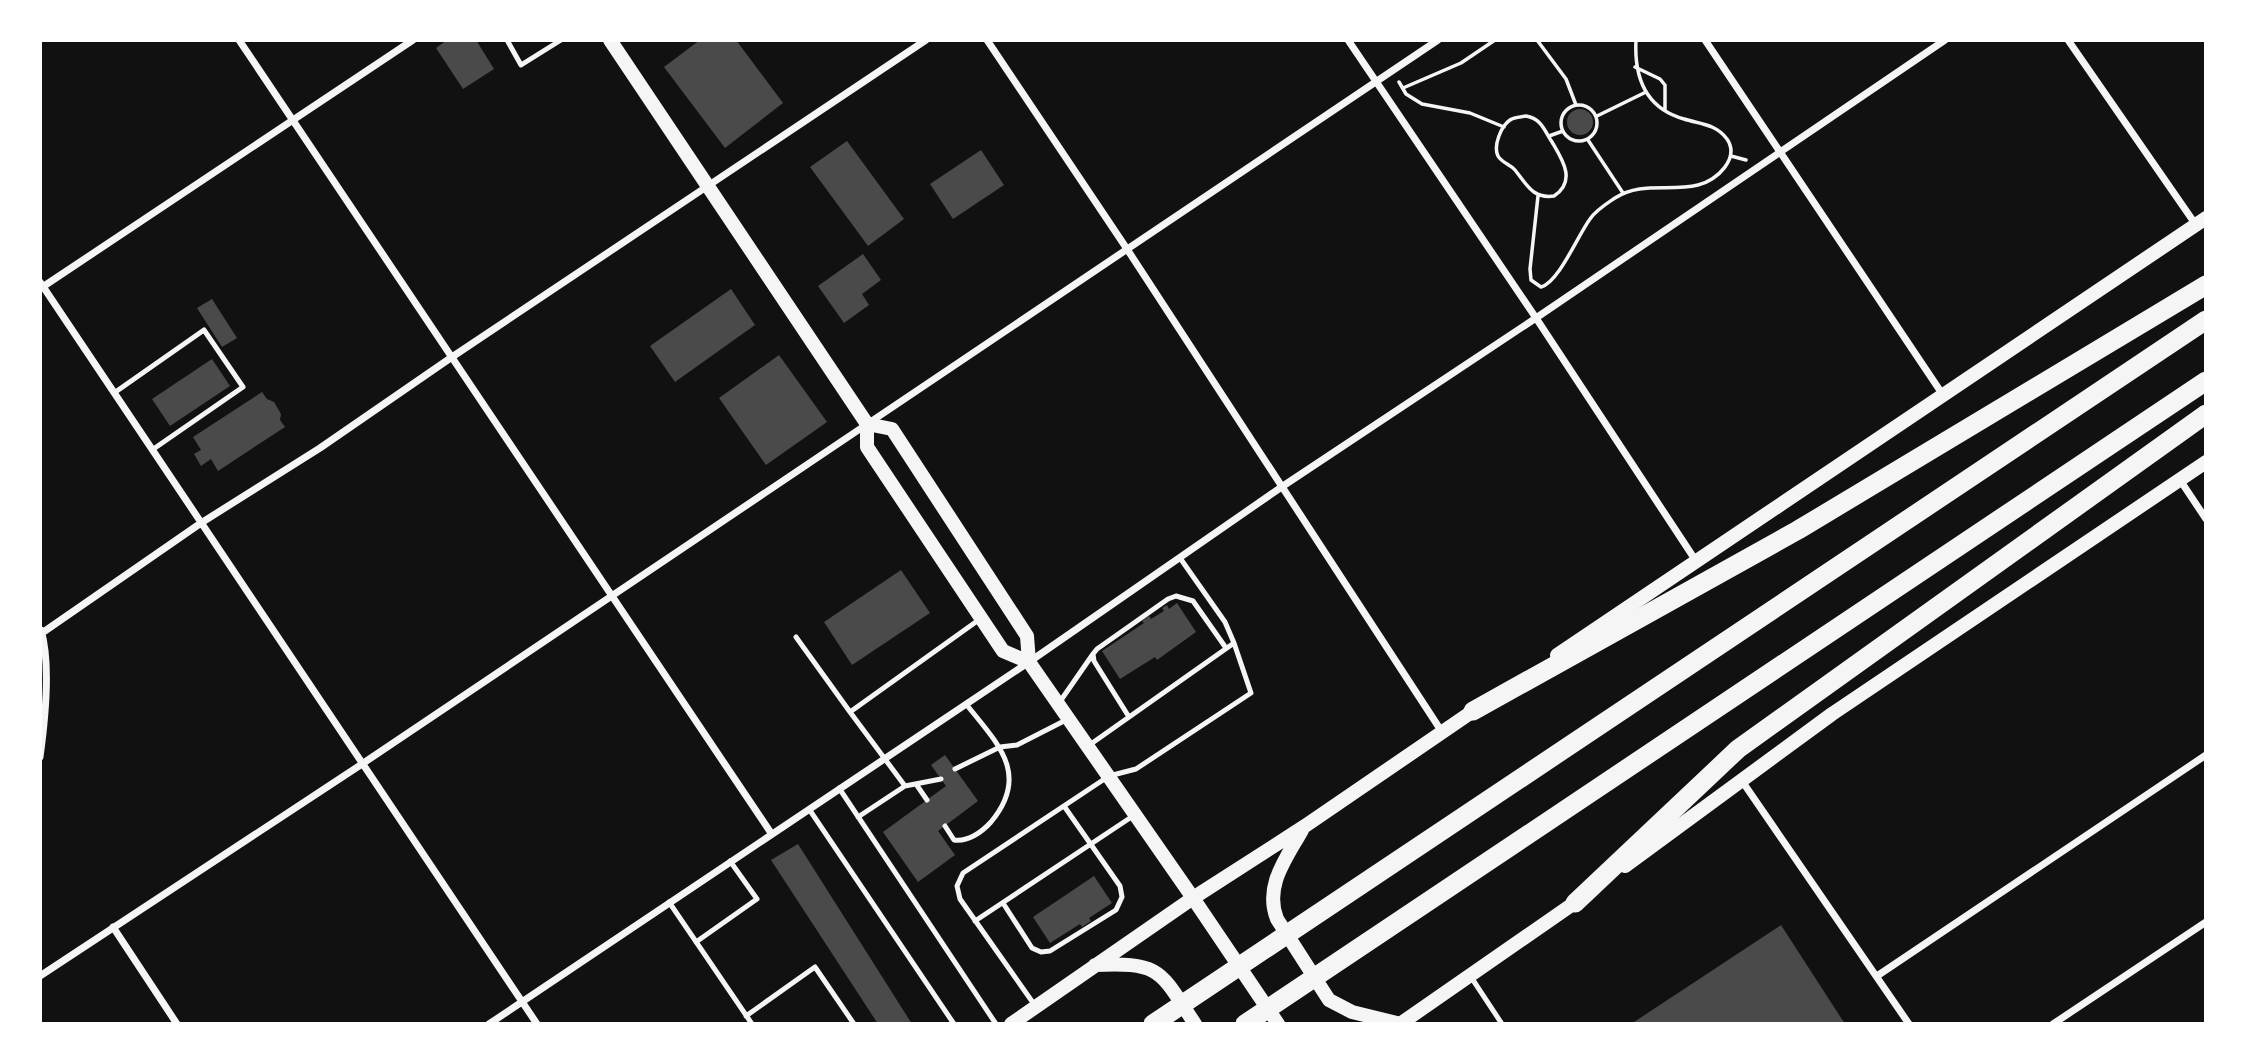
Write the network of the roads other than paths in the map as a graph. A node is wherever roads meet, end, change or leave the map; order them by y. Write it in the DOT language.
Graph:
graph roads {
  1 [pos="239,40"];
  2 [pos="413,40"];
  3 [pos="507,40"];
  4 [pos="561,40"];
  5 [pos="610,40"];
  6 [pos="926,40"];
  7 [pos="987,40"];
  8 [pos="1349,40"];
  9 [pos="1438,40"];
  10 [pos="1705,40"];
  11 [pos="1945,40"];
  12 [pos="2068,40"];
  13 [pos="1376,82"];
  14 [pos="293,120"];
  15 [pos="1780,151"];
  16 [pos="708,186"];
  17 [pos="2201,221"];
  18 [pos="1127,249"];
  19 [pos="41,285"];
  20 [pos="2206,285"];
  21 [pos="1536,318"];
  22 [pos="2206,320"];
  23 [pos="452,357"];
  24 [pos="2206,381"];
  25 [pos="114,393"];
  26 [pos="1943,395"];
  27 [pos="2206,414"];
  28 [pos="867,425"];
  29 [pos="152,450"];
  30 [pos="2206,462"];
  31 [pos="2180,479"];
  32 [pos="1283,486"];
  33 [pos="2206,519"];
  34 [pos="201,523"];
  35 [pos="1180,558"];
  36 [pos="1697,562"];
  37 [pos="610,596"];
  38 [pos="981,618"];
  39 [pos="41,631"];
  40 [pos="796,637"];
  41 [pos="1234,643"];
  42 [pos="1226,648"];
  43 [pos="1093,654"];
  44 [pos="1029,662"];
  45 [pos="966,704"];
  46 [pos="1058,704"];
  47 [pos="1473,711"];
  48 [pos="850,712"];
  49 [pos="1129,717"];
  50 [pos="1069,719"];
  51 [pos="1442,732"];
  52 [pos="1088,746"];
  53 [pos="1000,747"];
  54 [pos="2206,755"];
  55 [pos="40,757"];
  56 [pos="883,758"];
  57 [pos="362,764"];
  58 [pos="955,769"];
  59 [pos="1109,776"];
  60 [pos="941,779"];
  61 [pos="1742,780"];
  62 [pos="916,784"];
  63 [pos="905,786"];
  64 [pos="839,788"];
  65 [pos="927,800"];
  66 [pos="1064,806"];
  67 [pos="808,808"];
  68 [pos="1135,814"];
  69 [pos="858,817"];
  70 [pos="945,826"];
  71 [pos="1305,826"];
  72 [pos="771,833"];
  73 [pos="1090,845"];
  74 [pos="730,861"];
  75 [pos="1193,898"];
  76 [pos="669,902"];
  77 [pos="1003,903"];
  78 [pos="1575,903"];
  79 [pos="975,921"];
  80 [pos="2206,922"];
  81 [pos="113,927"];
  82 [pos="696,942"];
  83 [pos="1094,965"];
  84 [pos="40,976"];
  85 [pos="1470,976"];
  86 [pos="1877,976"];
  87 [pos="522,1002"];
  88 [pos="1036,1007"];
  89 [pos="746,1016"];
  90 [pos="1500,1021"];
  91 [pos="1157,1022"];
  92 [pos="177,1024"];
  93 [pos="489,1024"];
  94 [pos="537,1024"];
  95 [pos="752,1024"];
  96 [pos="854,1024"];
  97 [pos="954,1024"];
  98 [pos="996,1024"];
  99 [pos="1011,1024"];
  100 [pos="1195,1024"];
  101 [pos="1245,1024"];
  102 [pos="1278,1024"];
  103 [pos="1401,1024"];
  104 [pos="1491,1024"];
  105 [pos="1909,1024"];
  106 [pos="2053,1024"];
  1 -- 14 [label="street"];
  2 -- 14 [label="street"];
  3 -- 4 [label="lane"];
  5 -- 16 [label="main road"];
  6 -- 16 [label="street"];
  7 -- 18 [label="street"];
  8 -- 13 [label="street"];
  9 -- 13 [label="street"];
  10 -- 15 [label="street"];
  11 -- 15 [label="street"];
  12 -- 17 [label="street"];
  13 -- 18 [label="street"];
  13 -- 21 [label="street"];
  14 -- 19 [label="street"];
  14 -- 23 [label="street"];
  15 -- 21 [label="street"];
  15 -- 26 [label="street"];
  16 -- 23 [label="street"];
  16 -- 28 [label="main road"];
  17 -- 26 [label="main road"];
  18 -- 28 [label="street"];
  18 -- 32 [label="street"];
  19 -- 25 [label="street"];
  20 -- 47 [label="highway"];
  21 -- 32 [label="street"];
  21 -- 36 [label="street"];
  22 -- 91 [label="highway"];
  23 -- 34 [label="street"];
  23 -- 37 [label="street"];
  24 -- 101 [label="highway"];
  25 -- 29 [label="street"];
  25 -- 29 [label="lane"];
  26 -- 36 [label="main road"];
  27 -- 78 [label="highway"];
  28 -- 37 [label="street"];
  28 -- 38 [label="main road"];
  28 -- 44 [label="main road"];
  29 -- 34 [label="street"];
  30 -- 31 [label="main road"];
  31 -- 33 [label="street"];
  31 -- 61 [label="main road"];
  32 -- 35 [label="street"];
  32 -- 51 [label="street"];
  34 -- 39 [label="street"];
  34 -- 57 [label="street"];
  35 -- 41 [label="lane"];
  35 -- 44 [label="street"];
  36 -- 47 [label="main road"];
  37 -- 57 [label="street"];
  37 -- 72 [label="street"];
  38 -- 44 [label="main road"];
  38 -- 48 [label="lane"];
  39 -- 55 [label="street"];
  40 -- 48 [label="lane"];
  41 -- 42 [label="lane"];
  41 -- 59 [label="lane"];
  42 -- 43 [label="lane"];
  42 -- 49 [label="lane"];
  43 -- 46 [label="lane"];
  43 -- 49 [label="lane"];
  44 -- 45 [label="street"];
  44 -- 46 [label="main road"];
  45 -- 53 [label="lane"];
  45 -- 56 [label="street"];
  46 -- 50 [label="main road"];
  47 -- 51 [label="main road"];
  48 -- 56 [label="lane"];
  49 -- 52 [label="lane"];
  50 -- 52 [label="main road"];
  50 -- 53 [label="lane"];
  51 -- 71 [label="main road"];
  52 -- 59 [label="main road"];
  53 -- 58 [label="lane"];
  53 -- 70 [label="lane"];
  54 -- 86 [label="street"];
  56 -- 63 [label="lane"];
  56 -- 64 [label="street"];
  57 -- 81 [label="street"];
  57 -- 87 [label="street"];
  59 -- 66 [label="lane"];
  59 -- 68 [label="main road"];
  60 -- 62 [label="lane"];
  61 -- 78 [label="main road"];
  61 -- 86 [label="street"];
  62 -- 63 [label="lane"];
  62 -- 65 [label="lane"];
  63 -- 69 [label="lane"];
  64 -- 67 [label="street"];
  64 -- 69 [label="lane"];
  66 -- 73 [label="lane"];
  66 -- 79 [label="lane"];
  67 -- 72 [label="street"];
  67 -- 97 [label="lane"];
  68 -- 73 [label="lane"];
  68 -- 75 [label="main road"];
  69 -- 98 [label="lane"];
  71 -- 75 [label="main road"];
  71 -- 103 [label="main road"];
  72 -- 74 [label="street"];
  73 -- 77 [label="lane"];
  73 -- 77 [label="lane"];
  74 -- 76 [label="street"];
  74 -- 82 [label="lane"];
  75 -- 83 [label="main road"];
  75 -- 102 [label="main road"];
  76 -- 82 [label="lane"];
  76 -- 87 [label="street"];
  77 -- 79 [label="lane"];
  78 -- 85 [label="main road"];
  79 -- 88 [label="lane"];
  80 -- 106 [label="street"];
  81 -- 84 [label="street"];
  81 -- 92 [label="street"];
  82 -- 89 [label="lane"];
  83 -- 88 [label="main road"];
  83 -- 100 [label="main road"];
  85 -- 90 [label="lane"];
  85 -- 103 [label="main road"];
  86 -- 105 [label="street"];
  87 -- 93 [label="street"];
  87 -- 94 [label="street"];
  88 -- 99 [label="main road"];
  89 -- 95 [label="lane"];
  89 -- 96 [label="lane"];
  90 -- 104 [label="lane"];
}
